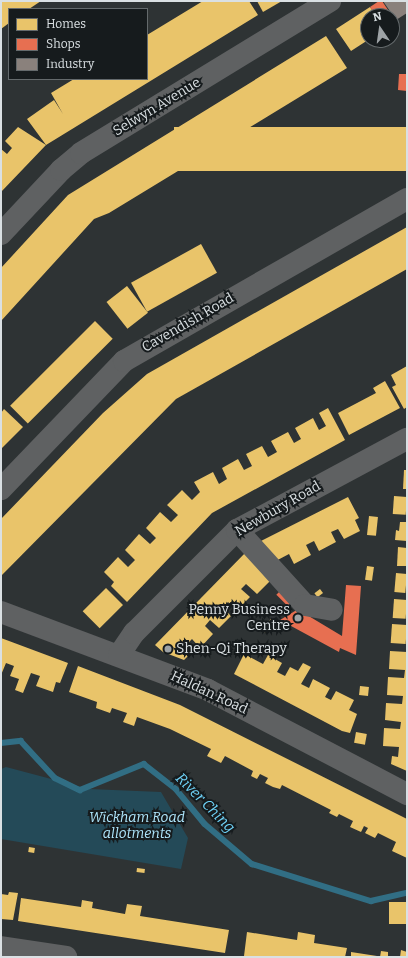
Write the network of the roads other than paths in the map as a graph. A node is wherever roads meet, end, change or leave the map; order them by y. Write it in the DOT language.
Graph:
graph roads {
  1 [pos="330,1"];
  2 [pos="407,199"];
  3 [pos="1,234"];
  4 [pos="407,439"];
  5 [pos="1,490"];
  6 [pos="236,530"];
  7 [pos="332,610"];
  8 [pos="1,612"];
  9 [pos="119,655"];
  10 [pos="407,794"];
  11 [pos="2,950"];
  12 [pos="66,957"];
  1 -- 3 [label="street, Selwyn Avenue"];
  2 -- 5 [label="street, Cavendish Road"];
  4 -- 6 [label="street, Newbury Road"];
  6 -- 7 [label="street"];
  6 -- 9 [label="street, Newbury Road"];
  8 -- 9 [label="street, Haldan Road"];
  9 -- 10 [label="street, Haldan Road"];
  11 -- 12 [label="street"];
}
